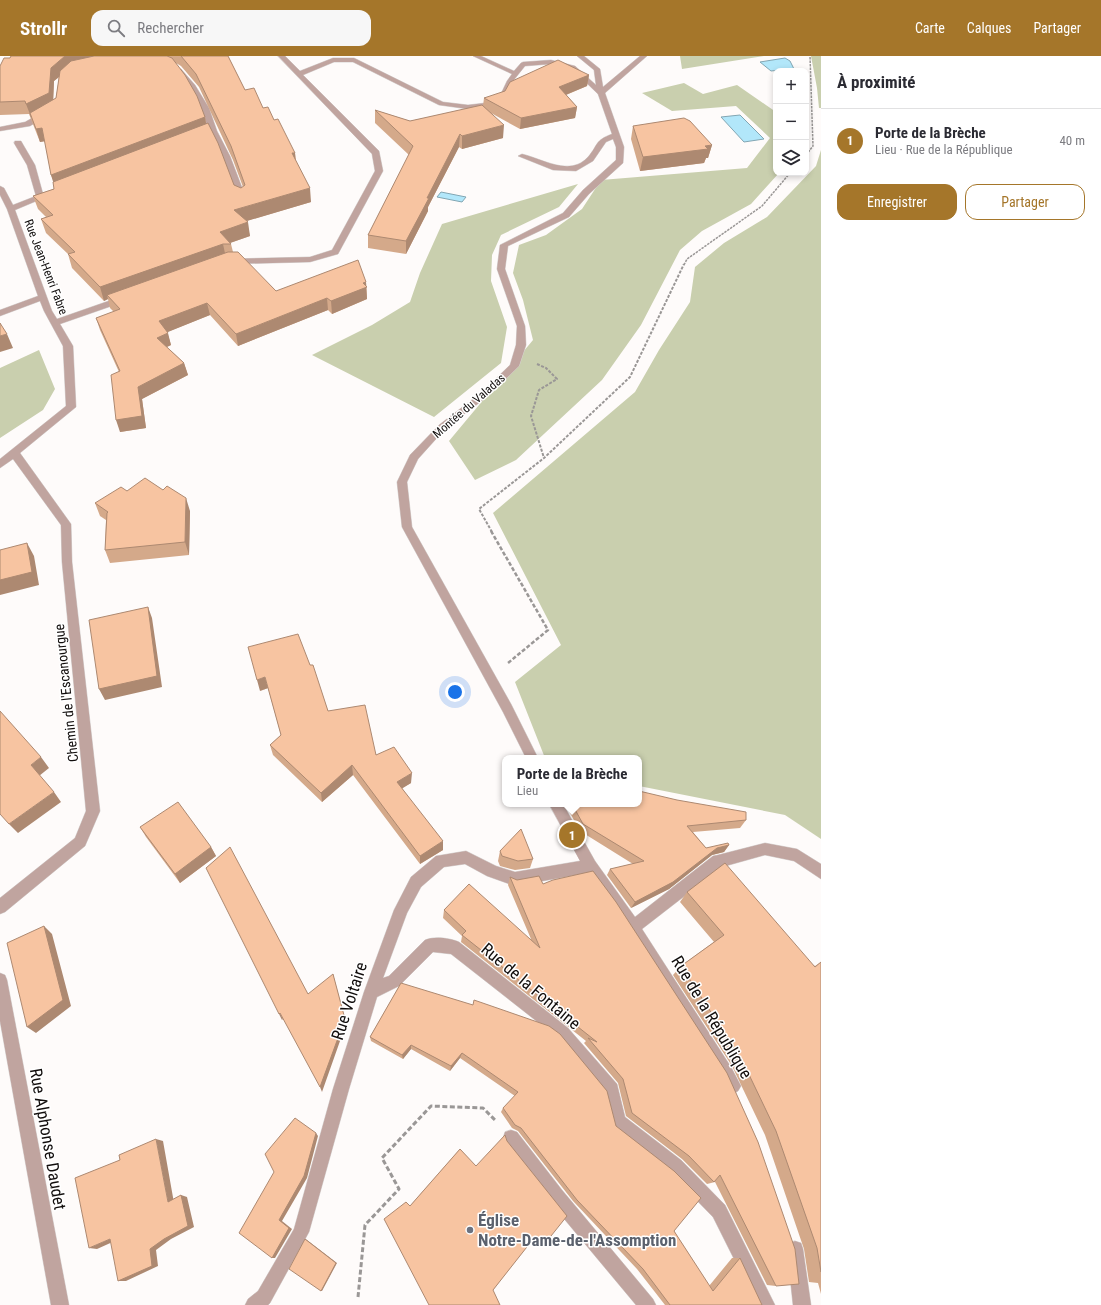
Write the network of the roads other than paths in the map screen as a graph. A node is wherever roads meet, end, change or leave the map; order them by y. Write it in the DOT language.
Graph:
graph roads {
  1 [pos="281,56"];
  2 [pos="476,56"];
  3 [pos="580,56"];
  4 [pos="644,56"];
  5 [pos="171,65"];
  6 [pos="299,74"];
  7 [pos="516,74"];
  8 [pos="601,93"];
  9 [pos="51,111"];
  10 [pos="0,129"];
  11 [pos="616,135"];
  12 [pos="18,143"];
  13 [pos="522,156"];
  14 [pos="0,188"];
  15 [pos="55,192"];
  16 [pos="40,197"];
  17 [pos="242,198"];
  18 [pos="11,209"];
  19 [pos="222,264"];
  20 [pos="134,295"];
  21 [pos="43,297"];
  22 [pos="0,313"];
  23 [pos="55,323"];
  24 [pos="14,453"];
  25 [pos="0,464"];
  26 [pos="530,755"];
  27 [pos="558,807"];
  28 [pos="590,866"];
  29 [pos="821,872"];
  30 [pos="0,907"];
  31 [pos="633,927"];
  32 [pos="0,980"];
  33 [pos="371,992"];
  34 [pos="739,1100"];
  35 [pos="511,1138"];
  36 [pos="790,1235"];
  37 [pos="60,1305"];
  38 [pos="254,1305"];
  39 [pos="647,1305"];
  40 [pos="766,1305"];
  41 [pos="802,1305"];
  1 -- 6 [label="street"];
  2 -- 7 [label="street"];
  3 -- 8 [label="street, Montée du Valadas"];
  4 -- 8 [label="street"];
  5 -- 17 [label="street"];
  6 -- 7 [label="street"];
  6 -- 19 [label="street"];
  7 -- 8 [label="street"];
  8 -- 11 [label="street, Montée du Valadas"];
  9 -- 10 [label="street"];
  11 -- 13 [label="street"];
  11 -- 26 [label="street, Montée du Valadas"];
  12 -- 16 [label="street"];
  14 -- 18 [label="street, Rue Jean-Henri Fabre"];
  15 -- 16 [label="street"];
  16 -- 18 [label="street"];
  18 -- 21 [label="street, Rue Jean-Henri Fabre"];
  20 -- 23 [label="street"];
  21 -- 22 [label="street"];
  21 -- 23 [label="street, Rue Jean-Henri Fabre"];
  23 -- 24 [label="street, Rue Jean-Henri Fabre"];
  24 -- 25 [label="street, Rue Jean-Henri Fabre"];
  24 -- 30 [label="street, Chemin de l'Escanourgue"];
  27 -- 28 [label="street, Rue de la République"];
  28 -- 31 [label="street, Rue de la République"];
  28 -- 33 [label="street, Rue Voltaire"];
  29 -- 31 [label="street"];
  31 -- 34 [label="street, Rue de la République"];
  32 -- 37 [label="street, Rue Alphonse Daudet"];
  33 -- 38 [label="street, Rue Voltaire"];
  33 -- 40 [label="street, Rue de la Fontaine"];
  35 -- 39 [label="street"];
  36 -- 41 [label="street"];
}
